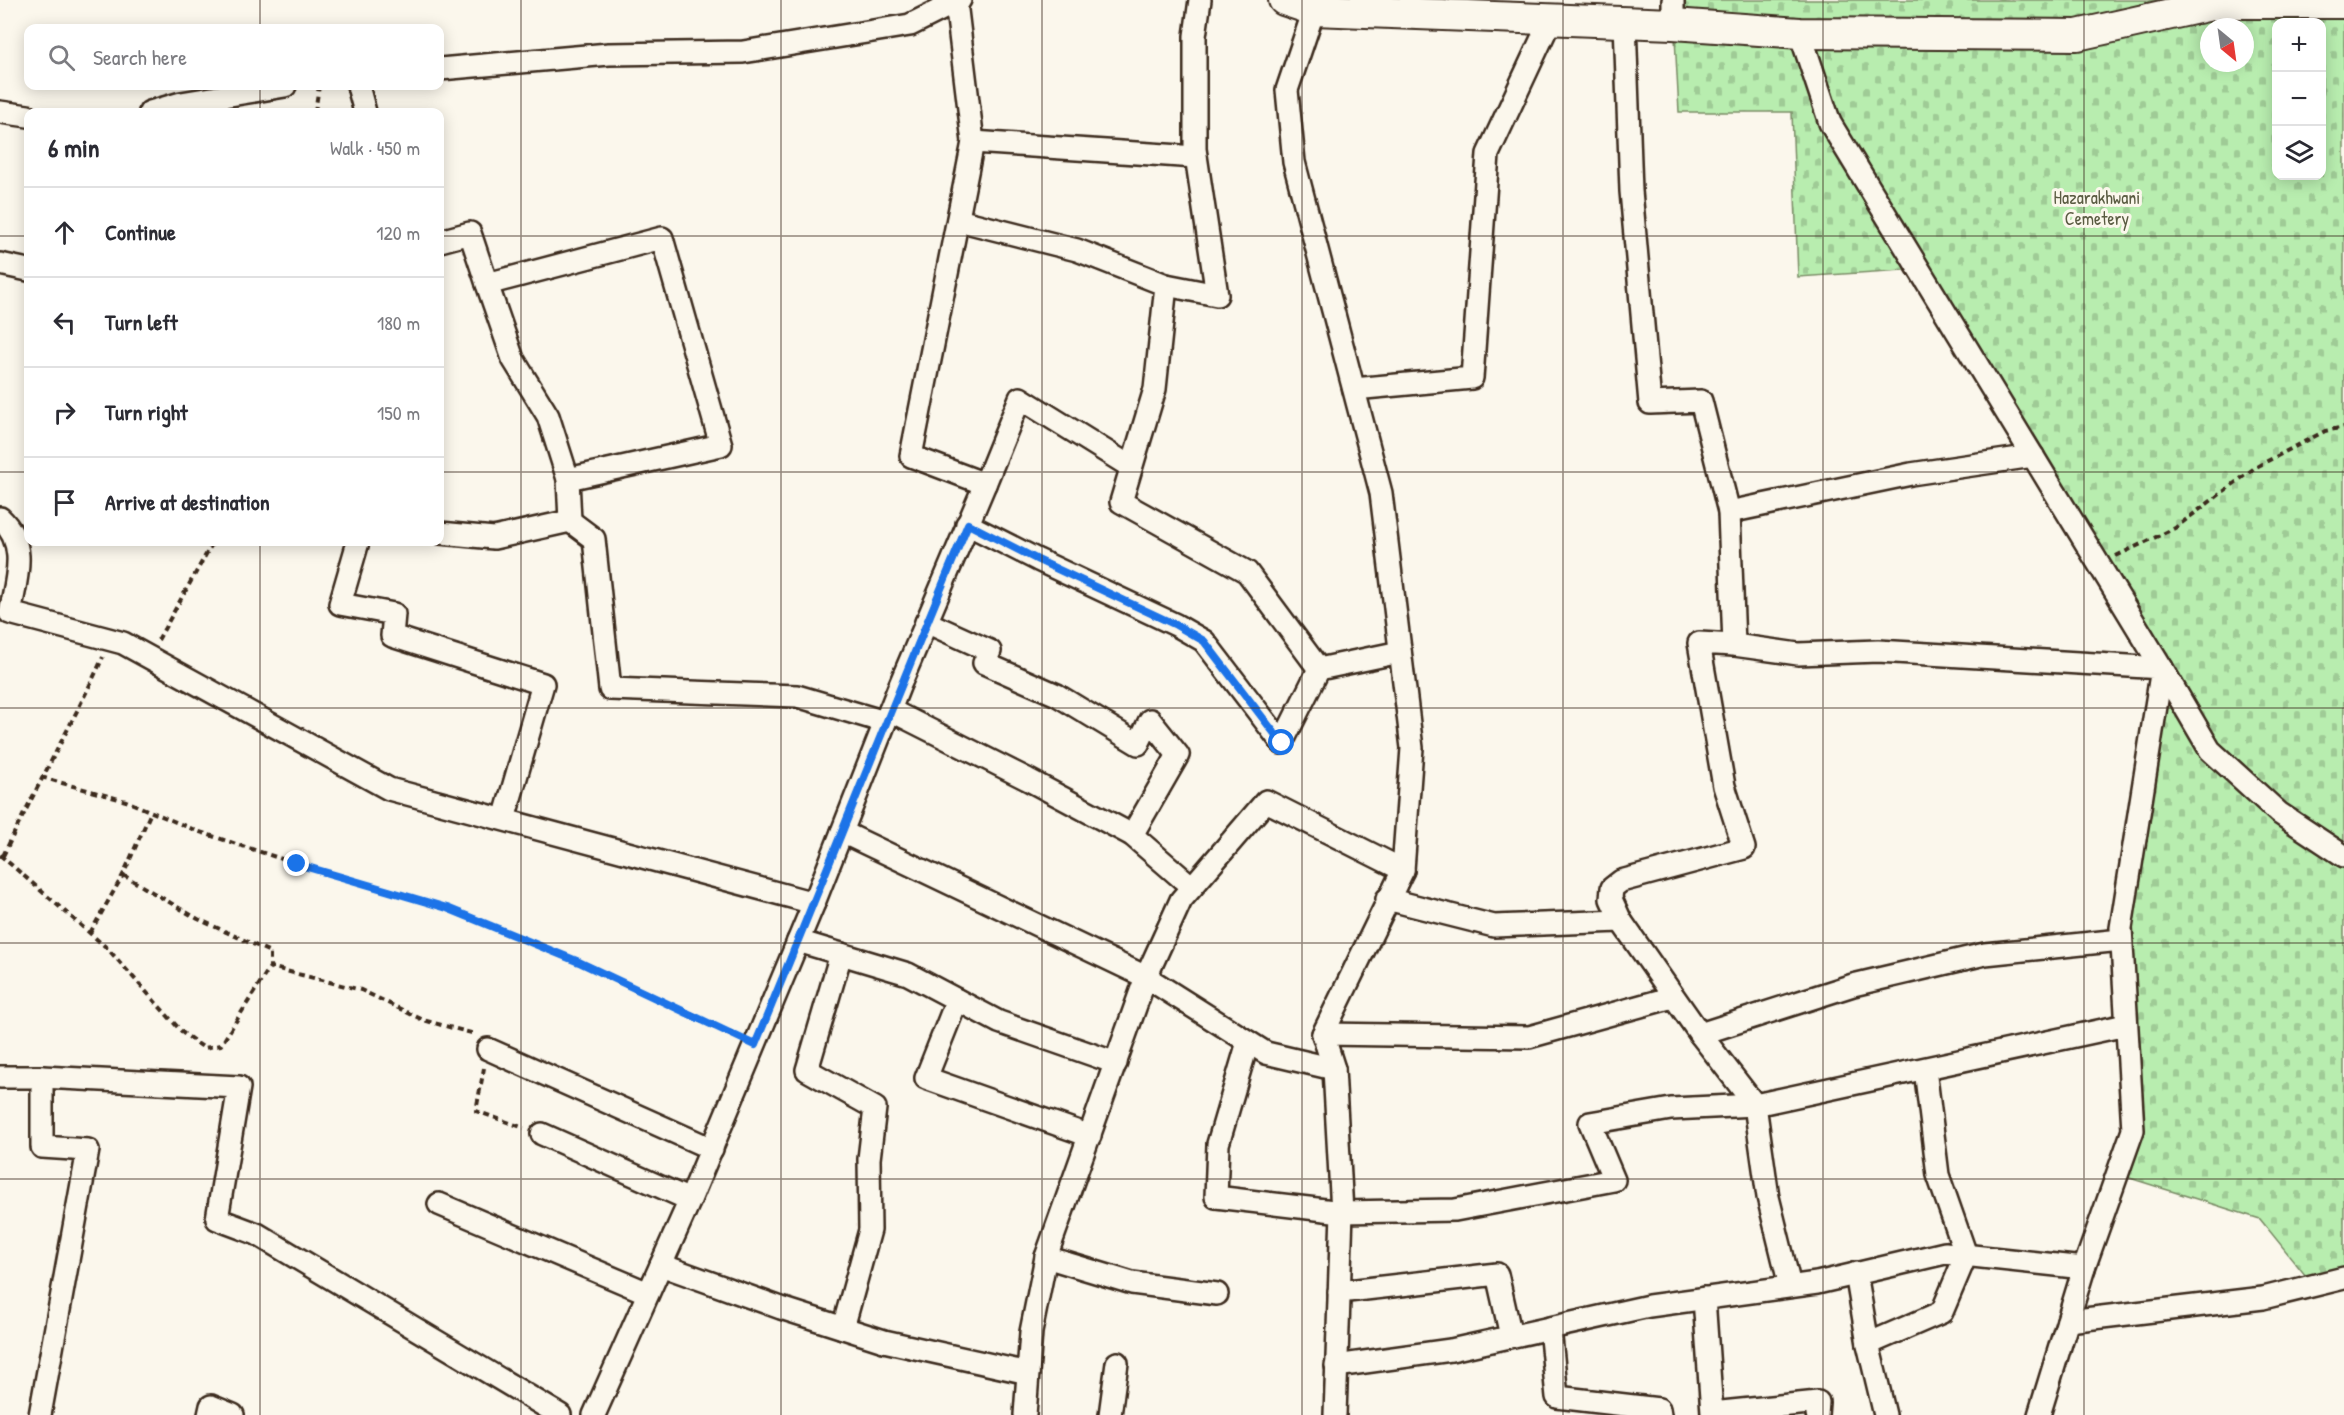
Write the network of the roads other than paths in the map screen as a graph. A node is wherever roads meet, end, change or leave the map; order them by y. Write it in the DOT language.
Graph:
graph roads {
  1 [pos="1200,0"];
  2 [pos="1284,0"];
  3 [pos="958,1"];
  4 [pos="2344,3"];
  5 [pos="1345,6"];
  6 [pos="1314,10"];
  7 [pos="1673,12"];
  8 [pos="1551,19"];
  9 [pos="1625,22"];
  10 [pos="1800,33"];
  11 [pos="444,69"];
  12 [pos="266,90"];
  13 [pos="359,90"];
  14 [pos="181,108"];
  15 [pos="364,108"];
  16 [pos="0,112"];
  17 [pos="24,115"];
  18 [pos="974,142"];
  19 [pos="1196,157"];
  20 [pos="958,220"];
  21 [pos="444,240"];
  22 [pos="0,264"];
  23 [pos="24,269"];
  24 [pos="487,284"];
  25 [pos="1167,285"];
  26 [pos="1354,389"];
  27 [pos="2033,456"];
  28 [pos="1131,467"];
  29 [pos="568,478"];
  30 [pos="985,484"];
  31 [pos="1729,512"];
  32 [pos="0,518"];
  33 [pos="570,521"];
  34 [pos="968,524"];
  35 [pos="444,533"];
  36 [pos="357,546"];
  37 [pos="926,622"];
  38 [pos="1734,645"];
  39 [pos="1400,652"];
  40 [pos="2162,668"];
  41 [pos="1319,669"];
  42 [pos="887,716"];
  43 [pos="504,819"];
  44 [pos="842,832"];
  45 [pos="1132,835"];
  46 [pos="2344,856"];
  47 [pos="1403,870"];
  48 [pos="1192,887"];
  49 [pos="1387,900"];
  50 [pos="814,903"];
  51 [pos="1621,921"];
  52 [pos="2121,940"];
  53 [pos="798,941"];
  54 [pos="841,954"];
  55 [pos="1146,976"];
  56 [pos="1673,997"];
  57 [pos="957,1000"];
  58 [pos="2127,1025"];
  59 [pos="1323,1034"];
  60 [pos="1700,1034"];
  61 [pos="1248,1042"];
  62 [pos="488,1049"];
  63 [pos="1116,1064"];
  64 [pos="1334,1069"];
  65 [pos="1926,1069"];
  66 [pos="0,1077"];
  67 [pos="42,1077"];
  68 [pos="1755,1106"];
  69 [pos="542,1134"];
  70 [pos="1090,1136"];
  71 [pos="712,1149"];
  72 [pos="690,1200"];
  73 [pos="439,1204"];
  74 [pos="1342,1212"];
  75 [pos="1966,1255"];
  76 [pos="1046,1257"];
  77 [pos="661,1265"];
  78 [pos="2084,1268"];
  79 [pos="1856,1273"];
  80 [pos="2344,1278"];
  81 [pos="1790,1286"];
  82 [pos="1339,1292"];
  83 [pos="648,1293"];
  84 [pos="1216,1294"];
  85 [pos="1704,1298"];
  86 [pos="2068,1321"];
  87 [pos="843,1328"];
  88 [pos="1550,1328"];
  89 [pos="1511,1336"];
  90 [pos="1868,1344"];
  91 [pos="1117,1363"];
  92 [pos="1336,1366"];
  93 [pos="1028,1373"];
  94 [pos="40,1415"];
  95 [pos="209,1415"];
  96 [pos="233,1415"];
  97 [pos="560,1415"];
  98 [pos="594,1415"];
  99 [pos="1025,1415"];
  100 [pos="1110,1415"];
  101 [pos="1335,1415"];
  102 [pos="1660,1415"];
  103 [pos="1817,1415"];
  104 [pos="1886,1415"];
  105 [pos="2040,1415"];
  1 -- 19 [label="street"];
  2 -- 6 [label="main road"];
  3 -- 11 [label="street"];
  3 -- 18 [label="street"];
  4 -- 10 [label="main road"];
  5 -- 6 [label="main road"];
  5 -- 8 [label="main road"];
  6 -- 26 [label="street"];
  7 -- 9 [label="main road"];
  7 -- 10 [label="main road"];
  8 -- 9 [label="main road"];
  8 -- 26 [label="street"];
  9 -- 31 [label="street"];
  10 -- 27 [label="street"];
  12 -- 14 [label="street"];
  13 -- 15 [label="street"];
  16 -- 17 [label="street"];
  18 -- 19 [label="street"];
  18 -- 20 [label="street"];
  19 -- 25 [label="street"];
  20 -- 25 [label="street"];
  20 -- 30 [label="street"];
  21 -- 24 [label="street"];
  22 -- 23 [label="street"];
  24 -- 29 [label="street"];
  24 -- 29 [label="street"];
  25 -- 28 [label="street"];
  26 -- 39 [label="street"];
  27 -- 31 [label="street"];
  27 -- 40 [label="street"];
  28 -- 30 [label="street"];
  28 -- 41 [label="street"];
  29 -- 33 [label="street"];
  30 -- 34 [label="street"];
  31 -- 38 [label="street"];
  32 -- 43 [label="street"];
  33 -- 35 [label="street"];
  33 -- 42 [label="street"];
  34 -- 37 [label="street"];
  34 -- 41 [label="street"];
  36 -- 43 [label="street"];
  37 -- 42 [label="street"];
  37 -- 45 [label="street"];
  38 -- 40 [label="street"];
  38 -- 51 [label="street"];
  39 -- 41 [label="street"];
  39 -- 47 [label="street"];
  40 -- 46 [label="street"];
  40 -- 52 [label="street"];
  42 -- 44 [label="street"];
  42 -- 45 [label="street"];
  43 -- 50 [label="street"];
  44 -- 50 [label="street"];
  44 -- 55 [label="street"];
  45 -- 48 [label="street"];
  47 -- 48 [label="street"];
  47 -- 49 [label="street"];
  48 -- 55 [label="street"];
  49 -- 51 [label="street"];
  49 -- 59 [label="street"];
  50 -- 53 [label="street"];
  51 -- 56 [label="street"];
  52 -- 58 [label="street"];
  52 -- 60 [label="street"];
  53 -- 54 [label="street"];
  53 -- 71 [label="street"];
  54 -- 57 [label="street"];
  54 -- 87 [label="street"];
  55 -- 61 [label="street"];
  55 -- 63 [label="street"];
  56 -- 59 [label="street"];
  56 -- 60 [label="street"];
  57 -- 63 [label="street"];
  57 -- 70 [label="street"];
  58 -- 65 [label="street"];
  58 -- 78 [label="street"];
  59 -- 64 [label="street"];
  60 -- 68 [label="street"];
  61 -- 64 [label="street"];
  61 -- 74 [label="street"];
  62 -- 71 [label="street"];
  63 -- 70 [label="street"];
  64 -- 74 [label="street"];
  65 -- 68 [label="street"];
  65 -- 75 [label="street"];
  66 -- 67 [label="street"];
  67 -- 94 [label="street"];
  67 -- 97 [label="street"];
  68 -- 74 [label="street"];
  68 -- 81 [label="street"];
  69 -- 72 [label="street"];
  70 -- 76 [label="street"];
  71 -- 72 [label="street"];
  72 -- 77 [label="street"];
  73 -- 83 [label="street"];
  74 -- 82 [label="street"];
  75 -- 78 [label="street"];
  75 -- 79 [label="street"];
  75 -- 90 [label="street"];
  76 -- 84 [label="street"];
  76 -- 93 [label="street"];
  77 -- 83 [label="street"];
  77 -- 87 [label="street"];
  78 -- 86 [label="street"];
  79 -- 81 [label="street"];
  79 -- 90 [label="street"];
  80 -- 86 [label="street"];
  81 -- 85 [label="street"];
  82 -- 89 [label="street"];
  82 -- 92 [label="street"];
  83 -- 98 [label="street"];
  85 -- 88 [label="street"];
  85 -- 103 [label="street"];
  86 -- 105 [label="street"];
  87 -- 93 [label="street"];
  88 -- 89 [label="street"];
  88 -- 102 [label="street"];
  89 -- 92 [label="street"];
  90 -- 104 [label="street"];
  91 -- 100 [label="street"];
  92 -- 101 [label="street"];
  93 -- 99 [label="street"];
  95 -- 96 [label="street"];
}
